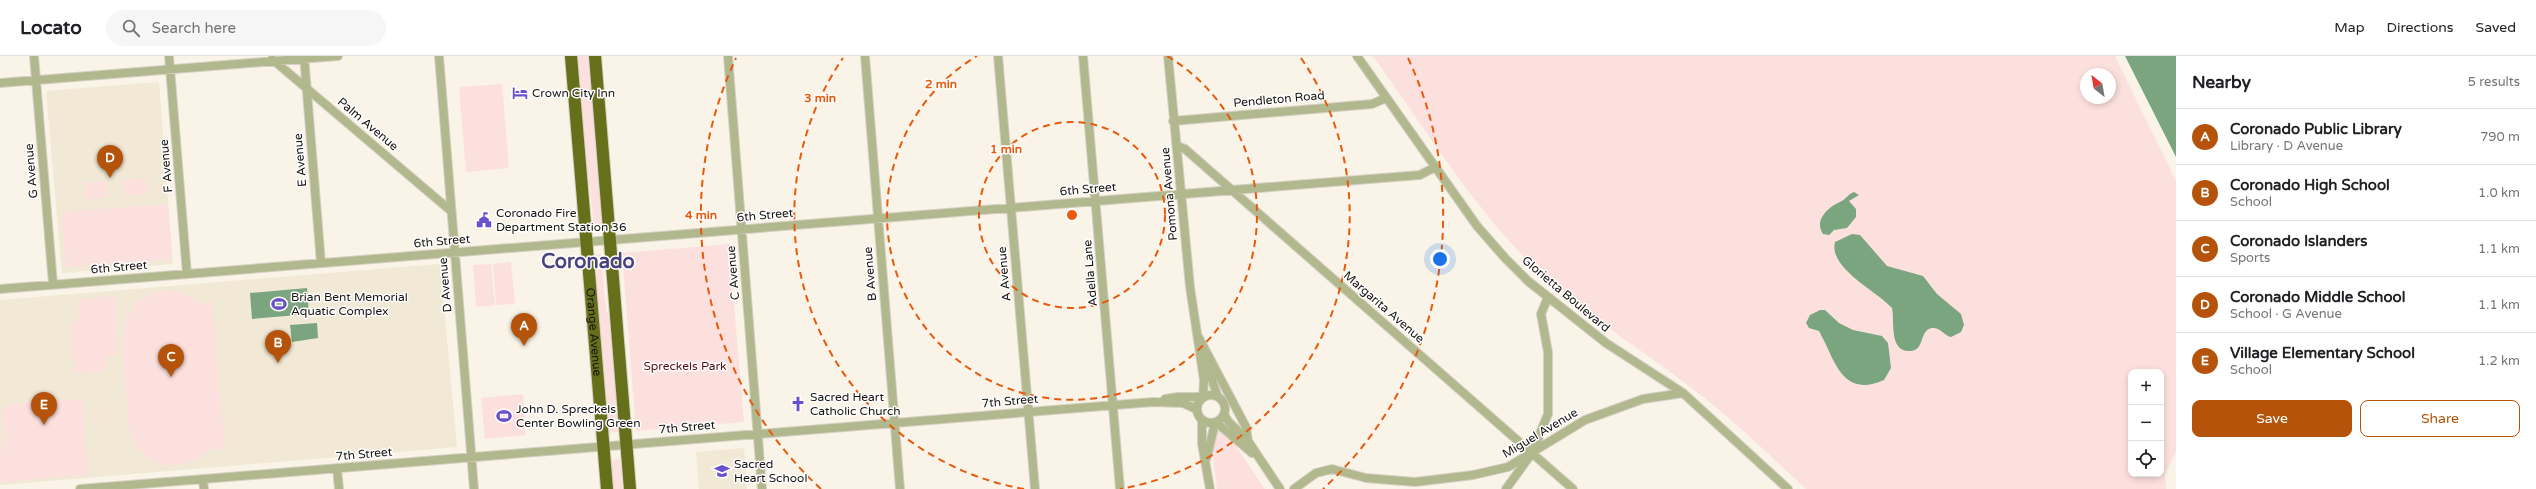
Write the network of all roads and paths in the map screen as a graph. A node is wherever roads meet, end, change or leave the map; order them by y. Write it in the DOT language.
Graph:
graph roads {
  1 [pos="34,56"];
  2 [pos="169,56"];
  3 [pos="338,56"];
  4 [pos="439,56"];
  5 [pos="571,56"];
  6 [pos="595,56"];
  7 [pos="728,56"];
  8 [pos="865,56"];
  9 [pos="998,56"];
  10 [pos="1083,56"];
  11 [pos="1168,56"];
  12 [pos="1357,56"];
  13 [pos="304,57"];
  14 [pos="271,59"];
  15 [pos="234,60"];
  16 [pos="170,69"];
  17 [pos="36,80"];
  18 [pos="0,83"];
  19 [pos="306,88"];
  20 [pos="1386,98"];
  21 [pos="1173,121"];
  22 [pos="1177,146"];
  23 [pos="1435,167"];
  24 [pos="1231,190"];
  25 [pos="1181,193"];
  26 [pos="1096,200"];
  27 [pos="1010,208"];
  28 [pos="451,211"];
  29 [pos="878,218"];
  30 [pos="742,229"];
  31 [pos="610,239"];
  32 [pos="587,241"];
  33 [pos="455,252"];
  34 [pos="321,263"];
  35 [pos="187,274"];
  36 [pos="53,284"];
  37 [pos="0,289"];
  38 [pos="1548,297"];
  39 [pos="1196,330"];
  40 [pos="1683,393"];
  41 [pos="1217,395"];
  42 [pos="1202,397"];
  43 [pos="1153,402"];
  44 [pos="1113,405"];
  45 [pos="1196,409"];
  46 [pos="1029,412"];
  47 [pos="1224,414"];
  48 [pos="1202,420"];
  49 [pos="895,423"];
  50 [pos="1215,423"];
  51 [pos="758,434"];
  52 [pos="1248,441"];
  53 [pos="626,444"];
  54 [pos="603,446"];
  55 [pos="1532,453"];
  56 [pos="471,457"];
  57 [pos="1261,462"];
  58 [pos="1206,463"];
  59 [pos="337,468"];
  60 [pos="203,479"];
  61 [pos="80,489"];
  62 [pos="204,489"];
  63 [pos="339,489"];
  64 [pos="474,489"];
  65 [pos="607,489"];
  66 [pos="630,489"];
  67 [pos="762,489"];
  68 [pos="900,489"];
  69 [pos="1035,489"];
  70 [pos="1120,489"];
  71 [pos="1210,489"];
  72 [pos="1280,489"];
  73 [pos="1294,489"];
  74 [pos="1506,489"];
  75 [pos="1573,489"];
  76 [pos="1788,489"];
  1 -- 17 [label="street, G Avenue"];
  2 -- 16 [label="street, F Avenue"];
  3 -- 13 [label="street"];
  4 -- 28 [label="street, D Avenue"];
  5 -- 32 [label="highway, Orange Avenue"];
  6 -- 31 [label="highway, Orange Avenue"];
  7 -- 30 [label="street, C Avenue"];
  8 -- 29 [label="street, B Avenue"];
  9 -- 27 [label="street, A Avenue"];
  10 -- 26 [label="street, Adella Lane"];
  11 -- 21 [label="street, Pomona Avenue"];
  12 -- 20 [label="street, Glorietta Boulevard"];
  13 -- 14 [label="street"];
  13 -- 19 [label="street, E Avenue"];
  14 -- 15 [label="street"];
  14 -- 19 [label="street, Palm Avenue"];
  15 -- 16 [label="street"];
  16 -- 17 [label="street"];
  16 -- 35 [label="street, F Avenue"];
  17 -- 18 [label="street"];
  17 -- 36 [label="street, G Avenue"];
  19 -- 28 [label="street, Palm Avenue"];
  19 -- 34 [label="street, E Avenue"];
  20 -- 21 [label="street, Pendleton Road"];
  20 -- 23 [label="street, Glorietta Boulevard"];
  21 -- 22 [label="street, Pomona Avenue"];
  22 -- 24 [label="street, Margarita Avenue"];
  22 -- 25 [label="street, Pomona Avenue"];
  23 -- 24 [label="street, 6th Street"];
  23 -- 38 [label="street, Glorietta Boulevard"];
  24 -- 25 [label="street, 6th Street"];
  24 -- 55 [label="street, Margarita Avenue"];
  25 -- 26 [label="street, 6th Street"];
  25 -- 39 [label="street, Pomona Avenue"];
  26 -- 27 [label="street, 6th Street"];
  26 -- 44 [label="street, Adella Lane"];
  27 -- 29 [label="street, 6th Street"];
  27 -- 46 [label="street, A Avenue"];
  28 -- 33 [label="street, D Avenue"];
  29 -- 30 [label="street, 6th Street"];
  29 -- 49 [label="street, B Avenue"];
  30 -- 31 [label="street, 6th Street"];
  30 -- 51 [label="street, C Avenue"];
  31 -- 32 [label="street, 6th Street"];
  31 -- 53 [label="highway, Orange Avenue"];
  32 -- 33 [label="street, 6th Street"];
  32 -- 54 [label="highway, Orange Avenue"];
  33 -- 34 [label="street, 6th Street"];
  33 -- 56 [label="street, D Avenue"];
  34 -- 35 [label="street, 6th Street"];
  35 -- 36 [label="street, 6th Street"];
  36 -- 37 [label="street, 6th Street"];
  38 -- 40 [label="street, Glorietta Boulevard"];
  38 -- 55 [label="street"];
  39 -- 41 [label="street"];
  39 -- 42 [label="street, Pomona Avenue"];
  39 -- 52 [label="street, Pomona Avenue"];
  40 -- 55 [label="street, Miguel Avenue"];
  40 -- 76 [label="street, Glorietta Boulevard"];
  41 -- 42 [label="street"];
  41 -- 47 [label="street"];
  42 -- 43 [label="street, 7th Street"];
  42 -- 45 [label="street, Pomona Avenue"];
  43 -- 44 [label="street, 7th Street"];
  43 -- 45 [label="street, 7th Street"];
  44 -- 46 [label="street, 7th Street"];
  44 -- 70 [label="street, Adella Lane"];
  45 -- 48 [label="street"];
  46 -- 49 [label="street, 7th Street"];
  46 -- 69 [label="street, A Avenue"];
  47 -- 50 [label="street"];
  47 -- 52 [label="street"];
  48 -- 50 [label="street"];
  48 -- 58 [label="street"];
  49 -- 51 [label="street, 7th Street"];
  49 -- 68 [label="street, B Avenue"];
  50 -- 57 [label="street"];
  50 -- 58 [label="street"];
  51 -- 53 [label="street, 7th Street"];
  51 -- 67 [label="street, C Avenue"];
  52 -- 57 [label="street, Pomona Avenue"];
  53 -- 54 [label="street, 7th Street"];
  53 -- 66 [label="highway, Orange Avenue"];
  54 -- 56 [label="street, 7th Street"];
  54 -- 65 [label="highway, Orange Avenue"];
  55 -- 73 [label="street, Miguel Avenue"];
  55 -- 74 [label="street"];
  55 -- 75 [label="street, Margarita Avenue"];
  56 -- 59 [label="street, 7th Street"];
  56 -- 64 [label="street, D Avenue"];
  57 -- 72 [label="street, Pomona Avenue"];
  58 -- 71 [label="street"];
  59 -- 60 [label="street, 7th Street"];
  59 -- 63 [label="street"];
  60 -- 61 [label="street, 7th Street"];
  60 -- 62 [label="street"];
}
